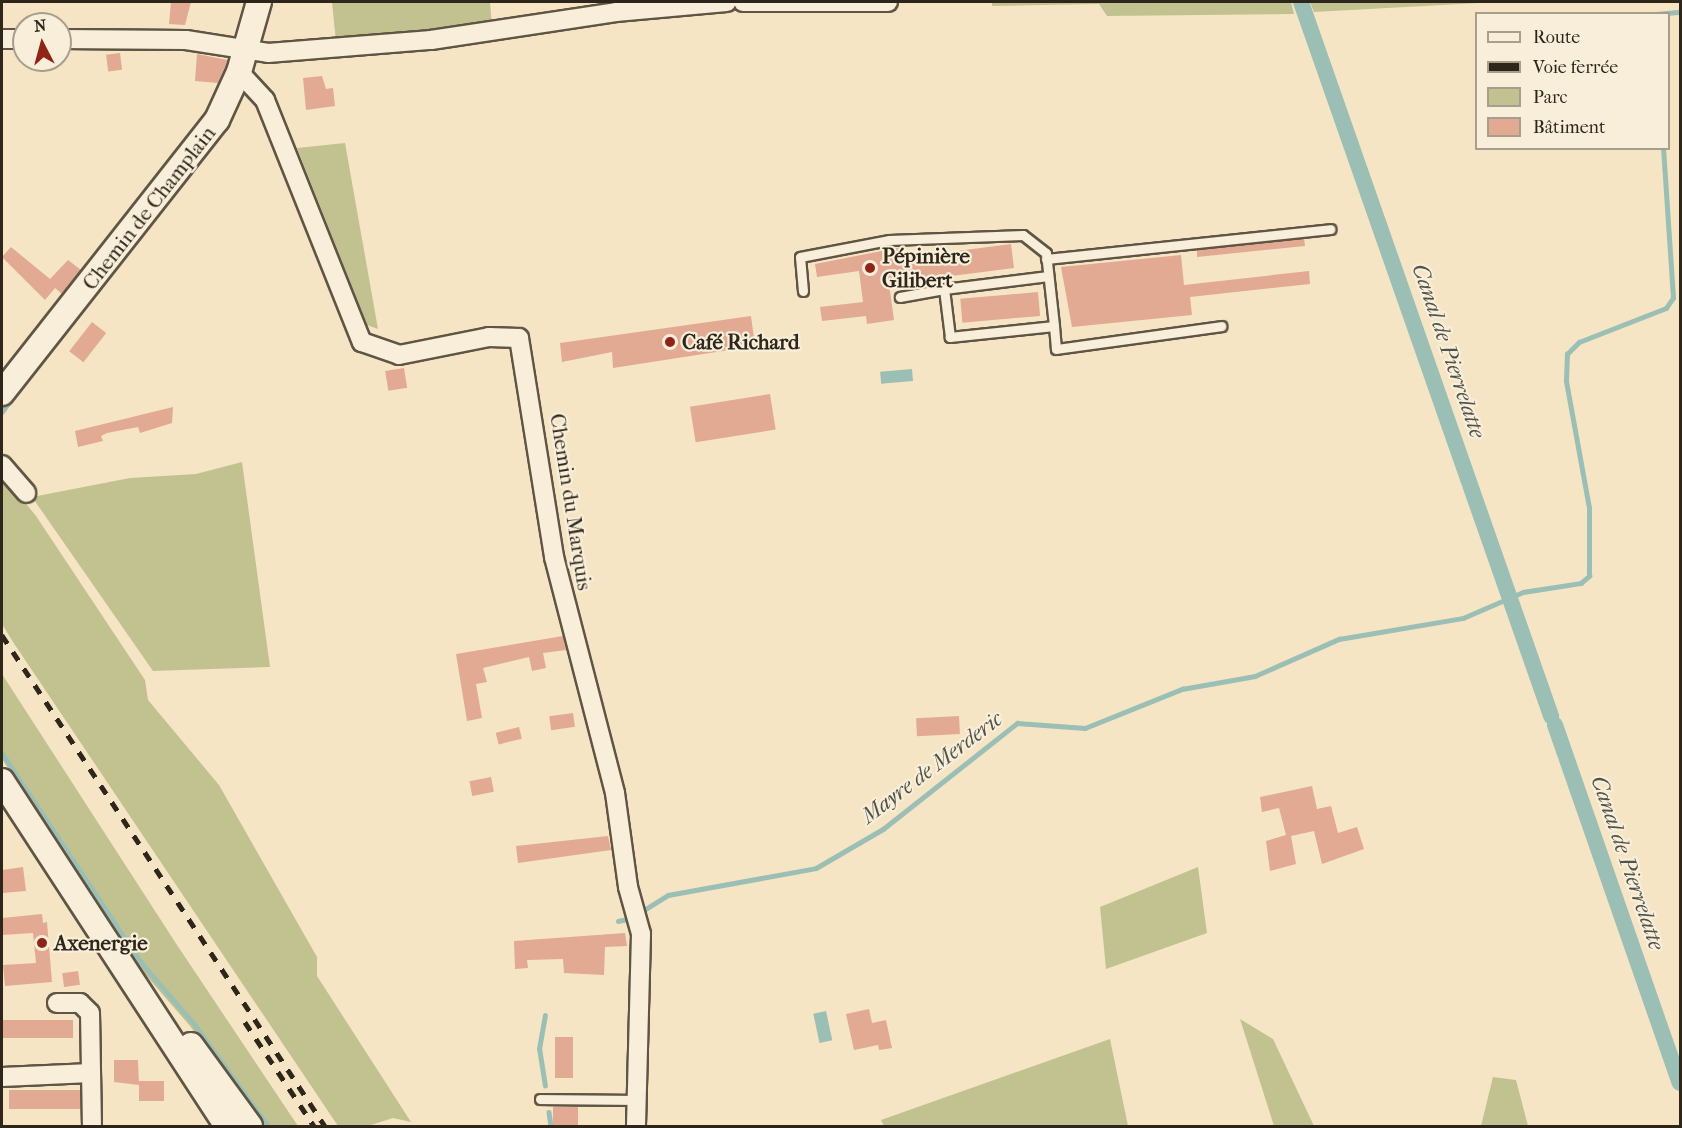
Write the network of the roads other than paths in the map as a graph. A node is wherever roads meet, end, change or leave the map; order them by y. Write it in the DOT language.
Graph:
graph roads {
  1 [pos="259,2"];
  2 [pos="727,2"];
  3 [pos="743,2"];
  4 [pos="888,2"];
  5 [pos="72,39"];
  6 [pos="240,62"];
  7 [pos="1330,229"];
  8 [pos="1046,260"];
  9 [pos="1048,276"];
  10 [pos="944,289"];
  11 [pos="803,291"];
  12 [pos="900,297"];
  13 [pos="1054,326"];
  14 [pos="1221,326"];
  15 [pos="2,393"];
  16 [pos="2,465"];
  17 [pos="26,493"];
  18 [pos="2,781"];
  19 [pos="57,1003"];
  20 [pos="165,1026"];
  21 [pos="91,1073"];
  22 [pos="2,1077"];
  23 [pos="540,1099"];
  24 [pos="636,1100"];
  25 [pos="92,1126"];
  26 [pos="227,1126"];
  27 [pos="250,1126"];
  28 [pos="636,1126"];
  1 -- 6 [label="street, Chemin de Champlain"];
  2 -- 6 [label="street"];
  3 -- 4 [label="street"];
  5 -- 6 [label="street"];
  6 -- 15 [label="street, Chemin de Champlain"];
  6 -- 24 [label="street, Chemin du Marquis"];
  7 -- 8 [label="lane"];
  8 -- 9 [label="lane"];
  8 -- 11 [label="lane"];
  9 -- 10 [label="lane"];
  9 -- 13 [label="lane"];
  10 -- 12 [label="lane"];
  10 -- 13 [label="lane"];
  13 -- 14 [label="lane"];
  16 -- 17 [label="street"];
  18 -- 20 [label="street"];
  19 -- 21 [label="street"];
  20 -- 26 [label="street"];
  20 -- 27 [label="street"];
  21 -- 22 [label="street"];
  21 -- 25 [label="street"];
  23 -- 24 [label="lane"];
  24 -- 28 [label="street, Chemin du Marquis"];
}
